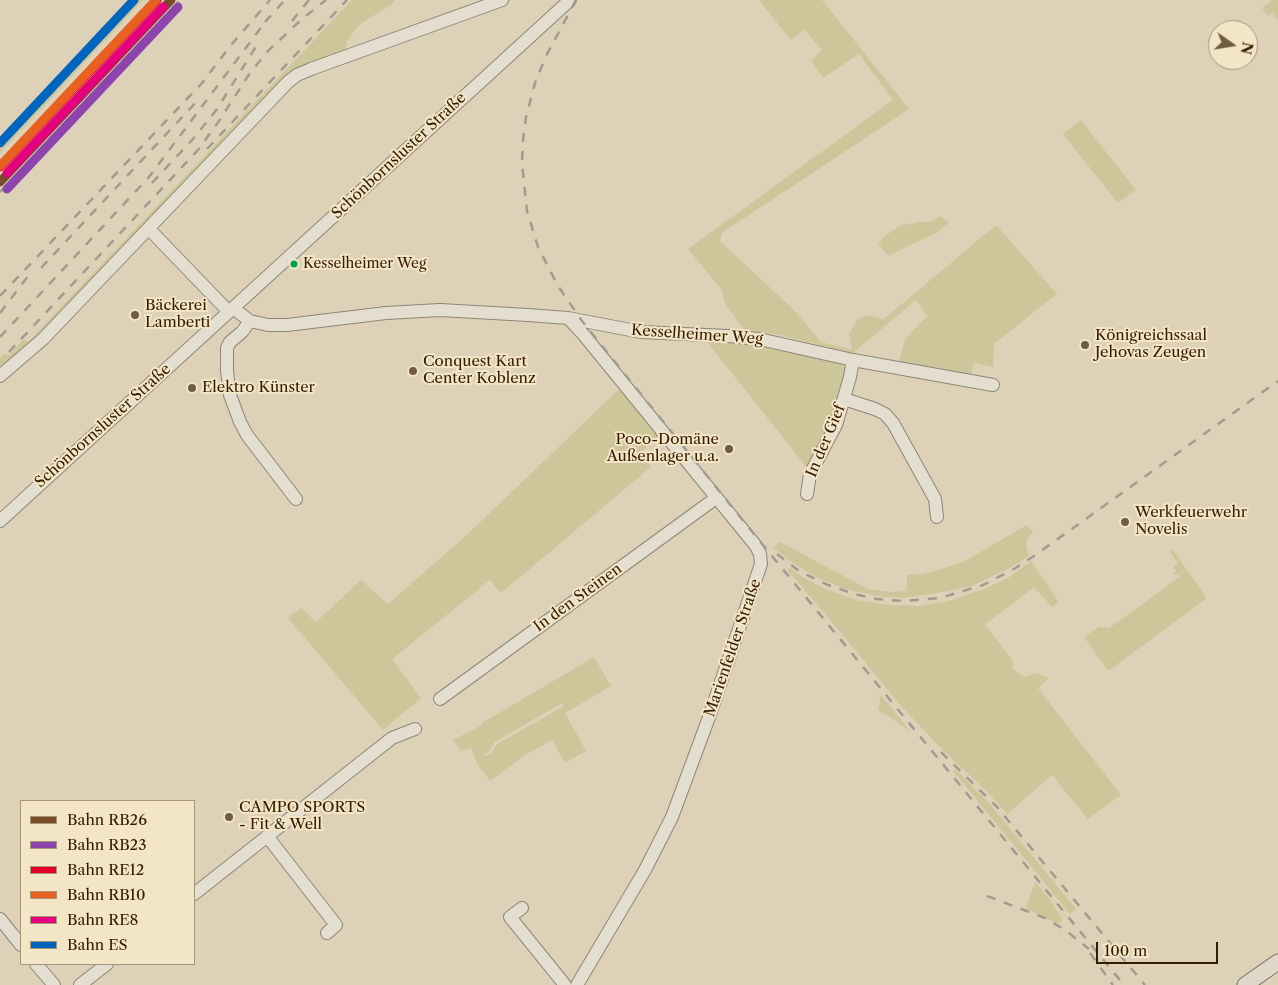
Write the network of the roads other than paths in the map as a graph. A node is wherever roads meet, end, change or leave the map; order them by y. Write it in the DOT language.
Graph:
graph roads {
  1 [pos="502,0"];
  2 [pos="570,0"];
  3 [pos="149,229"];
  4 [pos="231,310"];
  5 [pos="568,318"];
  6 [pos="250,321"];
  7 [pos="853,360"];
  8 [pos="0,376"];
  9 [pos="993,385"];
  10 [pos="844,399"];
  11 [pos="807,494"];
  12 [pos="716,498"];
  13 [pos="296,499"];
  14 [pos="937,517"];
  15 [pos="0,521"];
  16 [pos="440,699"];
  17 [pos="415,729"];
  18 [pos="266,836"];
  19 [pos="195,893"];
  20 [pos="522,908"];
  21 [pos="0,919"];
  22 [pos="327,933"];
  23 [pos="20,944"];
  24 [pos="1278,962"];
  25 [pos="37,965"];
  26 [pos="106,965"];
  27 [pos="54,985"];
  28 [pos="80,985"];
  29 [pos="565,985"];
  30 [pos="577,985"];
  31 [pos="1246,985"];
  1 -- 3 [label="street"];
  2 -- 4 [label="street, Schönbornsluster Straße"];
  3 -- 4 [label="street"];
  3 -- 8 [label="street"];
  4 -- 6 [label="street, Kesselheimer Weg"];
  4 -- 15 [label="street, Schönbornsluster Straße"];
  5 -- 6 [label="street, Kesselheimer Weg"];
  5 -- 7 [label="street, Kesselheimer Weg"];
  5 -- 12 [label="street, Marienfelder Straße"];
  6 -- 13 [label="street"];
  7 -- 9 [label="street, Kesselheimer Weg"];
  7 -- 10 [label="street, In der Gief"];
  10 -- 11 [label="street, In der Gief"];
  10 -- 14 [label="street"];
  12 -- 16 [label="street, In den Steinen"];
  12 -- 30 [label="street, Marienfelder Straße"];
  17 -- 18 [label="street"];
  18 -- 19 [label="street"];
  18 -- 22 [label="street"];
  20 -- 29 [label="street"];
  21 -- 23 [label="street"];
  24 -- 31 [label="main road"];
  25 -- 27 [label="street"];
  26 -- 28 [label="street"];
}
